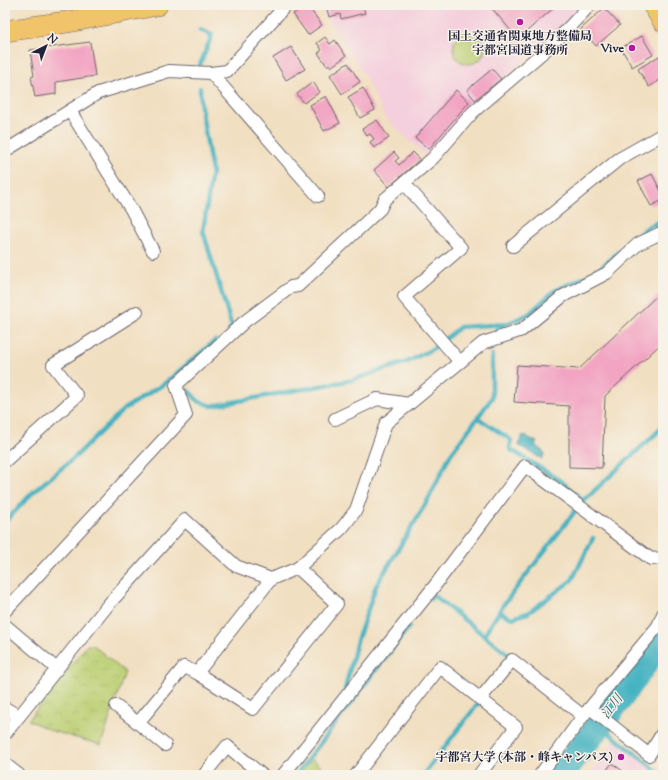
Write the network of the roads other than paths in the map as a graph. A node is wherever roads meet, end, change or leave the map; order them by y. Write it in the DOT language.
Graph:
graph roads {
  1 [pos="157,5"];
  2 [pos="286,5"];
  3 [pos="590,5"];
  4 [pos="653,5"];
  5 [pos="663,21"];
  6 [pos="5,31"];
  7 [pos="211,73"];
  8 [pos="70,111"];
  9 [pos="663,134"];
  10 [pos="5,151"];
  11 [pos="404,183"];
  12 [pos="318,196"];
  13 [pos="663,232"];
  14 [pos="513,246"];
  15 [pos="153,251"];
  16 [pos="136,312"];
  17 [pos="460,362"];
  18 [pos="409,404"];
  19 [pos="335,419"];
  20 [pos="5,461"];
  21 [pos="663,558"];
  22 [pos="298,568"];
  23 [pos="271,579"];
  24 [pos="5,611"];
  25 [pos="663,614"];
  26 [pos="5,625"];
  27 [pos="57,669"];
  28 [pos="197,673"];
  29 [pos="480,699"];
  30 [pos="116,706"];
  31 [pos="5,708"];
  32 [pos="586,712"];
  33 [pos="19,716"];
  34 [pos="138,723"];
  35 [pos="663,732"];
  36 [pos="5,734"];
  37 [pos="165,745"];
  38 [pos="5,764"];
  39 [pos="18,775"];
  40 [pos="204,775"];
  41 [pos="262,775"];
  42 [pos="283,775"];
  43 [pos="356,775"];
  44 [pos="478,775"];
  45 [pos="540,775"];
  1 -- 6 [label="highway"];
  2 -- 7 [label="street"];
  3 -- 11 [label="street"];
  4 -- 5 [label="highway"];
  7 -- 8 [label="street"];
  7 -- 12 [label="street"];
  8 -- 10 [label="street"];
  8 -- 15 [label="street"];
  9 -- 14 [label="street"];
  11 -- 17 [label="street"];
  11 -- 24 [label="street"];
  13 -- 17 [label="street"];
  16 -- 20 [label="street"];
  17 -- 18 [label="street"];
  18 -- 19 [label="street"];
  18 -- 22 [label="street"];
  21 -- 42 [label="street"];
  22 -- 23 [label="street"];
  22 -- 28 [label="street"];
  23 -- 27 [label="street"];
  23 -- 28 [label="street"];
  25 -- 32 [label="street"];
  26 -- 27 [label="street"];
  27 -- 33 [label="street"];
  28 -- 34 [label="street"];
  29 -- 32 [label="street"];
  29 -- 43 [label="street"];
  29 -- 44 [label="street"];
  30 -- 34 [label="street"];
  31 -- 33 [label="street"];
  32 -- 35 [label="street"];
  32 -- 45 [label="street"];
  33 -- 36 [label="street"];
  34 -- 37 [label="street"];
  38 -- 39 [label="street"];
  40 -- 41 [label="street"];
}
